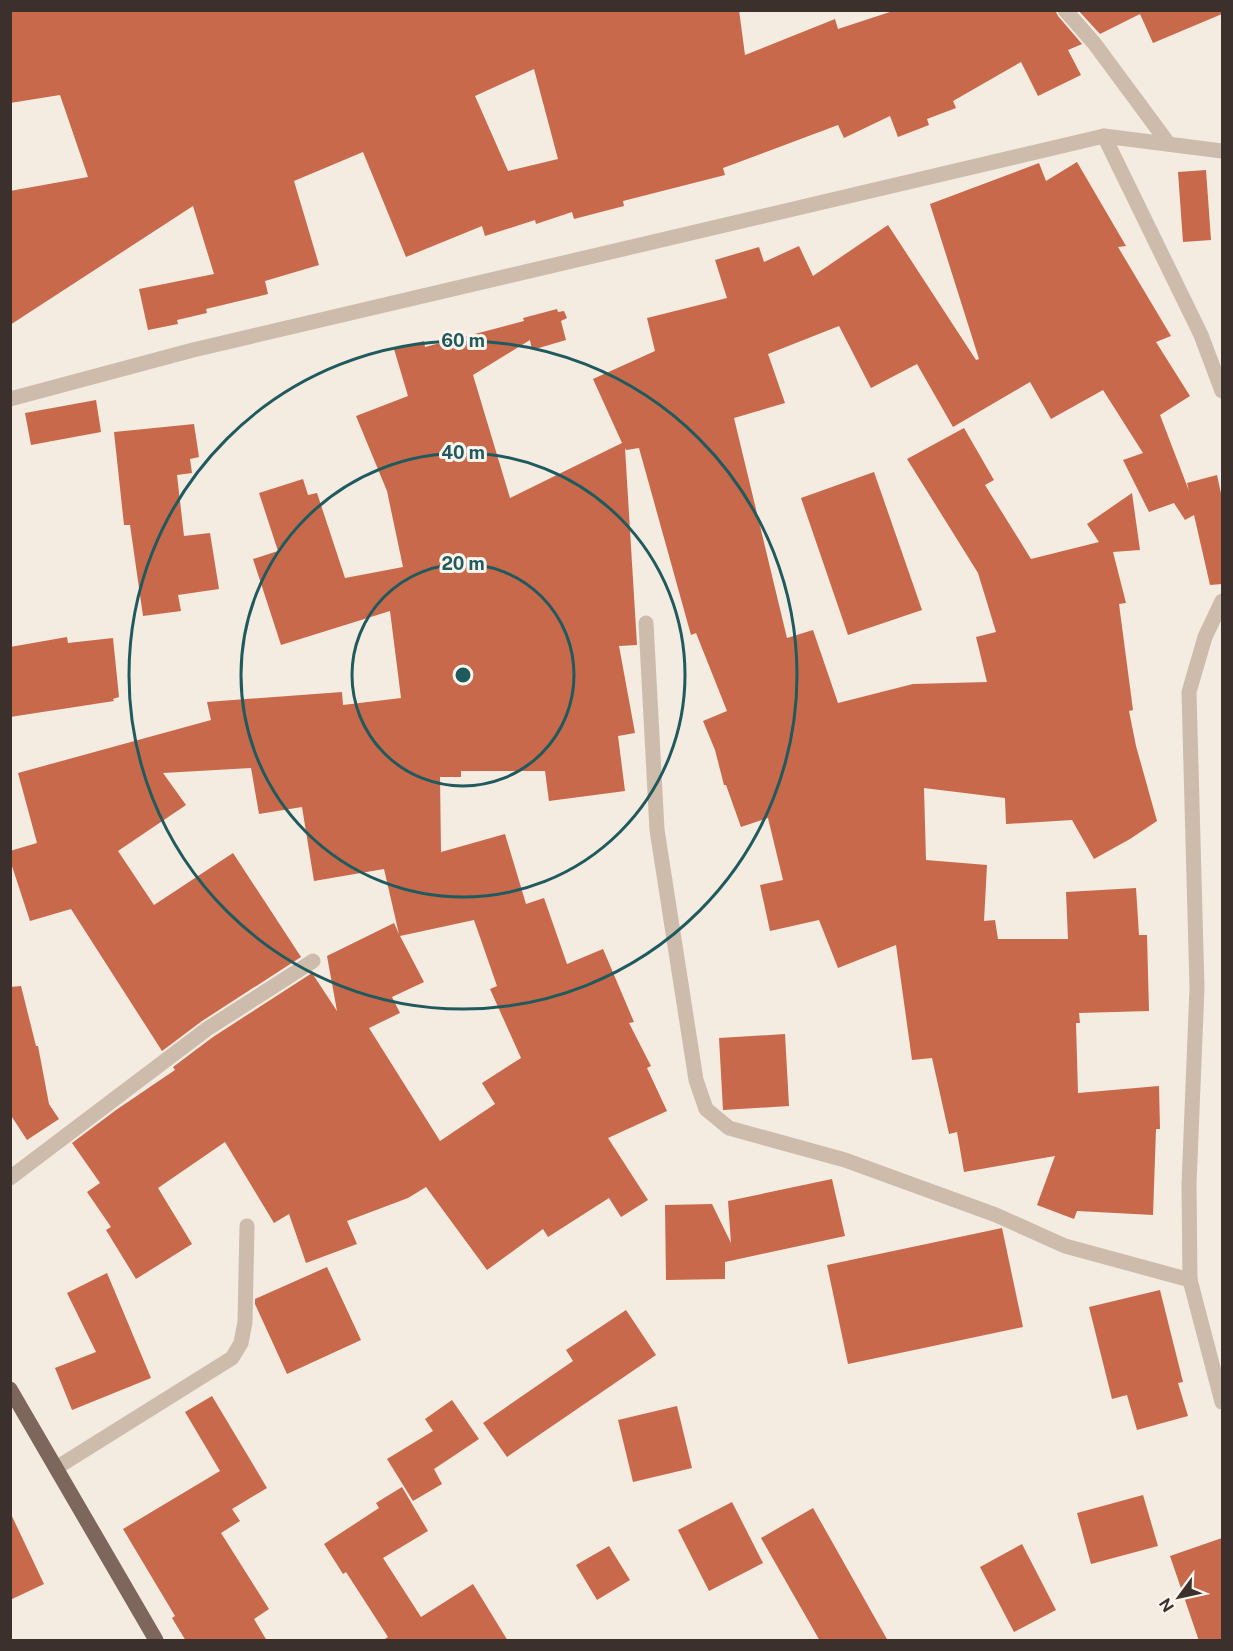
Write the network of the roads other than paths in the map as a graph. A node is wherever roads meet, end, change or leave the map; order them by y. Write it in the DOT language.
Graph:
graph roads {
  1 [pos="1065,10"];
  2 [pos="1104,136"];
  3 [pos="1168,143"];
  4 [pos="1222,151"];
  5 [pos="1222,391"];
  6 [pos="10,399"];
  7 [pos="1222,602"];
  8 [pos="646,623"];
  9 [pos="313,962"];
  10 [pos="10,1178"];
  11 [pos="247,1226"];
  12 [pos="1190,1280"];
  13 [pos="10,1389"];
  14 [pos="1222,1402"];
  15 [pos="56,1468"];
  16 [pos="156,1641"];
  1 -- 3 [label="street"];
  2 -- 3 [label="street"];
  2 -- 5 [label="street"];
  2 -- 6 [label="street"];
  3 -- 4 [label="street"];
  7 -- 12 [label="street"];
  8 -- 12 [label="street"];
  9 -- 10 [label="street"];
  11 -- 15 [label="street"];
  12 -- 14 [label="street"];
  13 -- 15 [label="main road"];
  15 -- 16 [label="main road"];
}
